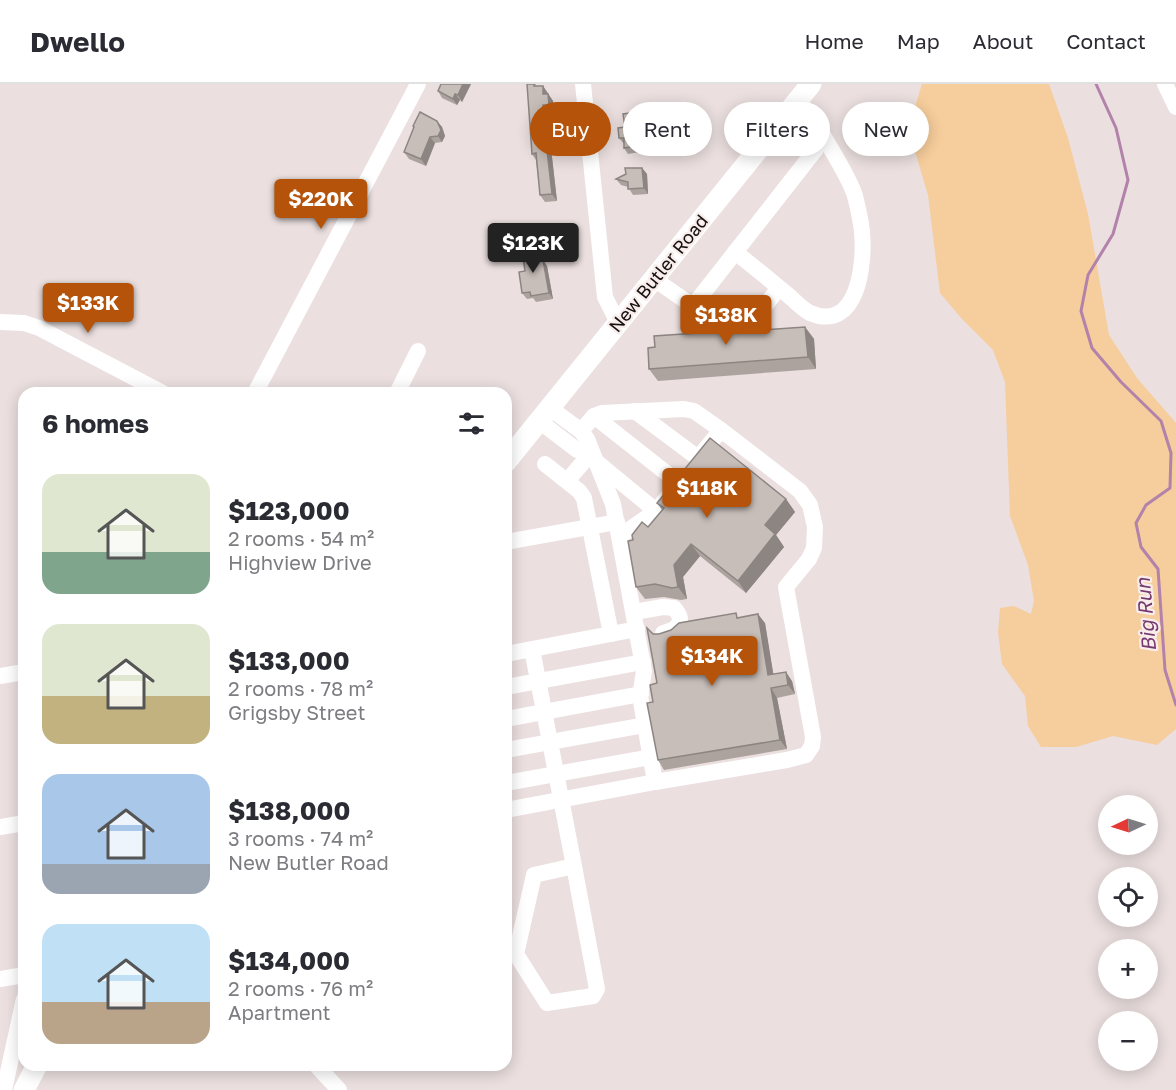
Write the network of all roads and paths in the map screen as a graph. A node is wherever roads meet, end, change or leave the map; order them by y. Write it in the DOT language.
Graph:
graph roads {
  1 [pos="418,84"];
  2 [pos="583,84"];
  3 [pos="1165,84"];
  4 [pos="804,92"];
  5 [pos="1176,107"];
  6 [pos="830,148"];
  7 [pos="810,156"];
  8 [pos="735,252"];
  9 [pos="654,279"];
  10 [pos="780,288"];
  11 [pos="693,306"];
  12 [pos="0,322"];
  13 [pos="618,323"];
  14 [pos="728,327"];
  15 [pos="705,328"];
  16 [pos="418,351"];
  17 [pos="152,387"];
  18 [pos="258,387"];
  19 [pos="400,387"];
  20 [pos="635,411"];
  21 [pos="544,415"];
  22 [pos="594,416"];
  23 [pos="721,430"];
  24 [pos="581,431"];
  25 [pos="512,455"];
  26 [pos="594,457"];
  27 [pos="698,458"];
  28 [pos="545,464"];
  29 [pos="567,481"];
  30 [pos="679,483"];
  31 [pos="656,512"];
  32 [pos="591,526"];
  33 [pos="618,529"];
  34 [pos="512,541"];
  35 [pos="645,629"];
  36 [pos="611,634"];
  37 [pos="532,649"];
  38 [pos="512,653"];
  39 [pos="643,662"];
  40 [pos="18,673"];
  41 [pos="0,676"];
  42 [pos="538,680"];
  43 [pos="512,686"];
  44 [pos="640,694"];
  45 [pos="544,711"];
  46 [pos="512,718"];
  47 [pos="645,725"];
  48 [pos="550,742"];
  49 [pos="512,749"];
  50 [pos="651,757"];
  51 [pos="556,773"];
  52 [pos="512,782"];
  53 [pos="655,782"];
  54 [pos="561,800"];
  55 [pos="512,809"];
  56 [pos="18,824"];
  57 [pos="0,827"];
  58 [pos="573,866"];
  59 [pos="512,952"];
  60 [pos="512,956"];
  61 [pos="18,976"];
  62 [pos="0,979"];
  63 [pos="18,1026"];
  64 [pos="33,1071"];
  65 [pos="322,1071"];
  66 [pos="4,1090"];
  67 [pos="24,1090"];
  68 [pos="339,1090"];
  1 -- 18 [label="street"];
  2 -- 13 [label="street"];
  3 -- 5 [label="street"];
  4 -- 9 [label="main road, New Butler Road"];
  6 -- 10 [label="street"];
  7 -- 8 [label="street"];
  8 -- 10 [label="street"];
  8 -- 11 [label="street"];
  9 -- 11 [label="street"];
  9 -- 13 [label="main road, New Butler Road"];
  10 -- 14 [label="street"];
  11 -- 15 [label="street"];
  12 -- 17 [label="street"];
  13 -- 21 [label="main road, New Butler Road"];
  16 -- 19 [label="street"];
  20 -- 22 [label="street"];
  20 -- 23 [label="street"];
  20 -- 27 [label="street"];
  21 -- 24 [label="street"];
  21 -- 25 [label="main road, New Butler Road"];
  21 -- 26 [label="street"];
  22 -- 24 [label="street"];
  22 -- 30 [label="street"];
  23 -- 27 [label="street"];
  23 -- 53 [label="street"];
  24 -- 26 [label="street"];
  26 -- 29 [label="street"];
  26 -- 31 [label="street"];
  26 -- 33 [label="street"];
  27 -- 30 [label="street"];
  28 -- 29 [label="street"];
  29 -- 32 [label="street"];
  30 -- 31 [label="street"];
  31 -- 33 [label="street"];
  32 -- 33 [label="street"];
  32 -- 34 [label="street"];
  32 -- 36 [label="street"];
  33 -- 35 [label="street"];
  35 -- 36 [label="street"];
  35 -- 39 [label="street"];
  36 -- 37 [label="street"];
  37 -- 38 [label="street"];
  37 -- 42 [label="street"];
  39 -- 42 [label="street"];
  39 -- 44 [label="street"];
  40 -- 41 [label="street"];
  42 -- 43 [label="street"];
  42 -- 45 [label="street"];
  44 -- 45 [label="street"];
  44 -- 47 [label="street"];
  45 -- 46 [label="street"];
  45 -- 48 [label="street"];
  47 -- 48 [label="street"];
  47 -- 50 [label="street"];
  48 -- 49 [label="street"];
  48 -- 51 [label="street"];
  50 -- 51 [label="street"];
  50 -- 53 [label="street"];
  51 -- 52 [label="street"];
  51 -- 54 [label="street"];
  53 -- 54 [label="street"];
  54 -- 55 [label="street"];
  54 -- 58 [label="street"];
  56 -- 57 [label="street"];
  58 -- 59 [label="street"];
  58 -- 60 [label="street"];
  61 -- 62 [label="street"];
  63 -- 66 [label="street"];
  64 -- 67 [label="main road"];
  65 -- 68 [label="street"];
}
